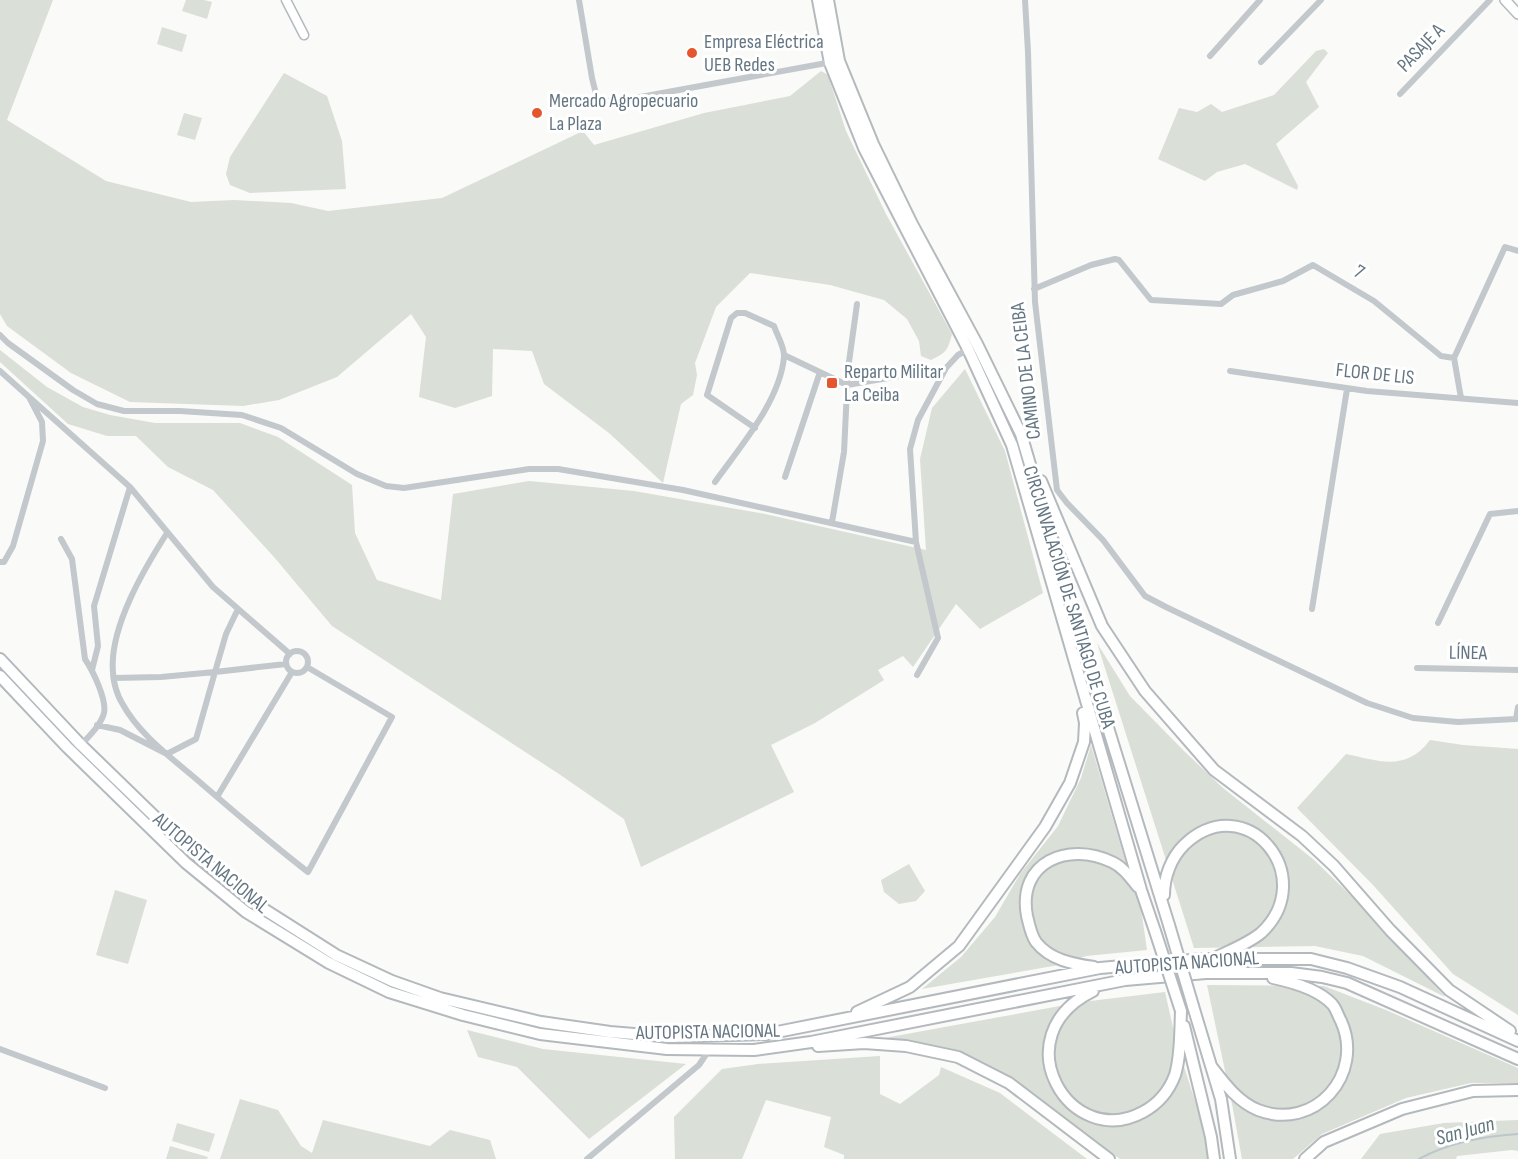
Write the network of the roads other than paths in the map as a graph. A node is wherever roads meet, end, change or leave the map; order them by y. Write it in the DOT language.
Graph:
graph roads {
  1 [pos="286,0"];
  2 [pos="579,0"];
  3 [pos="818,0"];
  4 [pos="828,0"];
  5 [pos="1024,0"];
  6 [pos="1260,0"];
  7 [pos="1321,0"];
  8 [pos="1490,0"];
  9 [pos="1505,0"];
  10 [pos="1518,14"];
  11 [pos="304,35"];
  12 [pos="1210,56"];
  13 [pos="835,62"];
  14 [pos="1261,62"];
  15 [pos="1400,93"];
  16 [pos="1518,251"];
  17 [pos="1034,289"];
  18 [pos="856,304"];
  19 [pos="0,335"];
  20 [pos="973,347"];
  21 [pos="784,355"];
  22 [pos="1454,358"];
  23 [pos="946,368"];
  24 [pos="0,371"];
  25 [pos="1230,371"];
  26 [pos="820,372"];
  27 [pos="847,385"];
  28 [pos="1347,388"];
  29 [pos="29,397"];
  30 [pos="1461,398"];
  31 [pos="1518,403"];
  32 [pos="755,428"];
  33 [pos="1021,434"];
  34 [pos="785,477"];
  35 [pos="715,482"];
  36 [pos="130,487"];
  37 [pos="1046,494"];
  38 [pos="1066,503"];
  39 [pos="1518,511"];
  40 [pos="832,522"];
  41 [pos="167,533"];
  42 [pos="61,539"];
  43 [pos="916,542"];
  44 [pos="0,562"];
  45 [pos="238,609"];
  46 [pos="1312,609"];
  47 [pos="1438,623"];
  48 [pos="1067,634"];
  49 [pos="290,654"];
  50 [pos="0,659"];
  51 [pos="286,664"];
  52 [pos="307,667"];
  53 [pos="1417,668"];
  54 [pos="92,670"];
  55 [pos="1518,670"];
  56 [pos="215,672"];
  57 [pos="292,672"];
  58 [pos="917,675"];
  59 [pos="0,676"];
  60 [pos="114,678"];
  61 [pos="1518,707"];
  62 [pos="97,725"];
  63 [pos="81,745"];
  64 [pos="167,754"];
  65 [pos="217,797"];
  66 [pos="1141,890"];
  67 [pos="1164,907"];
  68 [pos="1212,959"];
  69 [pos="1100,968"];
  70 [pos="1241,973"];
  71 [pos="1125,981"];
  72 [pos="1181,1011"];
  73 [pos="837,1020"];
  74 [pos="1518,1036"];
  75 [pos="1518,1041"];
  76 [pos="0,1049"];
  77 [pos="709,1050"];
  78 [pos="754,1050"];
  79 [pos="1518,1059"];
  80 [pos="1211,1066"];
  81 [pos="105,1088"];
  82 [pos="1518,1090"];
  83 [pos="587,1159"];
  84 [pos="1109,1159"];
  85 [pos="1214,1159"];
  86 [pos="1230,1159"];
  87 [pos="1305,1159"];
  1 -- 11 [label="street"];
  2 -- 13 [label="street"];
  3 -- 13 [label="highway"];
  4 -- 13 [label="highway"];
  5 -- 17 [label="street, CAMINO DE LA CEIBA"];
  6 -- 12 [label="street"];
  7 -- 14 [label="street"];
  8 -- 15 [label="street, PASAJE A"];
  9 -- 10 [label="main road"];
  13 -- 20 [label="highway, CIRCUNVALACIÓN DE SANTIAGO DE CUBA"];
  16 -- 22 [label="street"];
  17 -- 22 [label="street, 7"];
  17 -- 38 [label="street, CAMINO DE LA CEIBA"];
  18 -- 27 [label="street"];
  19 -- 40 [label="street"];
  20 -- 23 [label="street"];
  20 -- 33 [label="highway, CIRCUNVALACIÓN DE SANTIAGO DE CUBA"];
  20 -- 48 [label="highway, CIRCUNVALACIÓN DE SANTIAGO DE CUBA"];
  21 -- 26 [label="street"];
  21 -- 32 [label="street"];
  21 -- 32 [label="street"];
  22 -- 30 [label="street"];
  23 -- 27 [label="street"];
  23 -- 43 [label="street"];
  24 -- 29 [label="street"];
  25 -- 28 [label="street, FLOR DE LIS"];
  26 -- 27 [label="street"];
  26 -- 34 [label="street"];
  27 -- 40 [label="street"];
  28 -- 30 [label="street, FLOR DE LIS"];
  28 -- 46 [label="street"];
  29 -- 36 [label="street"];
  29 -- 44 [label="street"];
  30 -- 31 [label="street, FLOR DE LIS"];
  32 -- 35 [label="street"];
  33 -- 37 [label="highway"];
  33 -- 67 [label="highway, CIRCUNVALACIÓN DE SANTIAGO DE CUBA"];
  36 -- 41 [label="street"];
  36 -- 54 [label="street"];
  37 -- 38 [label="street"];
  37 -- 74 [label="highway"];
  38 -- 61 [label="street, CAMINO DE LA CEIBA"];
  39 -- 47 [label="street"];
  40 -- 43 [label="street"];
  41 -- 45 [label="street"];
  41 -- 60 [label="street"];
  42 -- 54 [label="street"];
  43 -- 58 [label="street"];
  45 -- 49 [label="street"];
  45 -- 56 [label="street"];
  48 -- 66 [label="highway, CIRCUNVALACIÓN DE SANTIAGO DE CUBA"];
  48 -- 73 [label="highway"];
  49 -- 51 [label="street"];
  49 -- 52 [label="street"];
  50 -- 63 [label="highway, AUTOPISTA NACIONAL"];
  51 -- 56 [label="street"];
  51 -- 57 [label="street"];
  52 -- 57 [label="street"];
  52 -- 65 [label="street"];
  53 -- 55 [label="street, LÍNEA"];
  54 -- 62 [label="street"];
  56 -- 60 [label="street"];
  56 -- 64 [label="street"];
  57 -- 65 [label="street"];
  59 -- 77 [label="highway, AUTOPISTA NACIONAL"];
  60 -- 64 [label="street"];
  62 -- 63 [label="street"];
  62 -- 64 [label="street"];
  63 -- 73 [label="highway, AUTOPISTA NACIONAL"];
  64 -- 65 [label="street"];
  66 -- 69 [label="highway"];
  66 -- 72 [label="highway, CIRCUNVALACIÓN DE SANTIAGO DE CUBA, bridge"];
  67 -- 68 [label="highway"];
  67 -- 80 [label="highway, CIRCUNVALACIÓN DE SANTIAGO DE CUBA, bridge"];
  68 -- 69 [label="highway, AUTOPISTA NACIONAL"];
  68 -- 75 [label="highway, AUTOPISTA NACIONAL"];
  69 -- 73 [label="highway, AUTOPISTA NACIONAL"];
  70 -- 71 [label="highway, AUTOPISTA NACIONAL"];
  70 -- 79 [label="highway, AUTOPISTA NACIONAL"];
  70 -- 80 [label="highway"];
  71 -- 72 [label="highway"];
  71 -- 78 [label="highway, AUTOPISTA NACIONAL"];
  72 -- 85 [label="highway, CIRCUNVALACIÓN DE SANTIAGO DE CUBA"];
  76 -- 81 [label="street"];
  77 -- 78 [label="highway, AUTOPISTA NACIONAL"];
  77 -- 83 [label="street"];
  78 -- 84 [label="highway"];
  80 -- 86 [label="highway, CIRCUNVALACIÓN DE SANTIAGO DE CUBA"];
  82 -- 87 [label="highway"];
}
